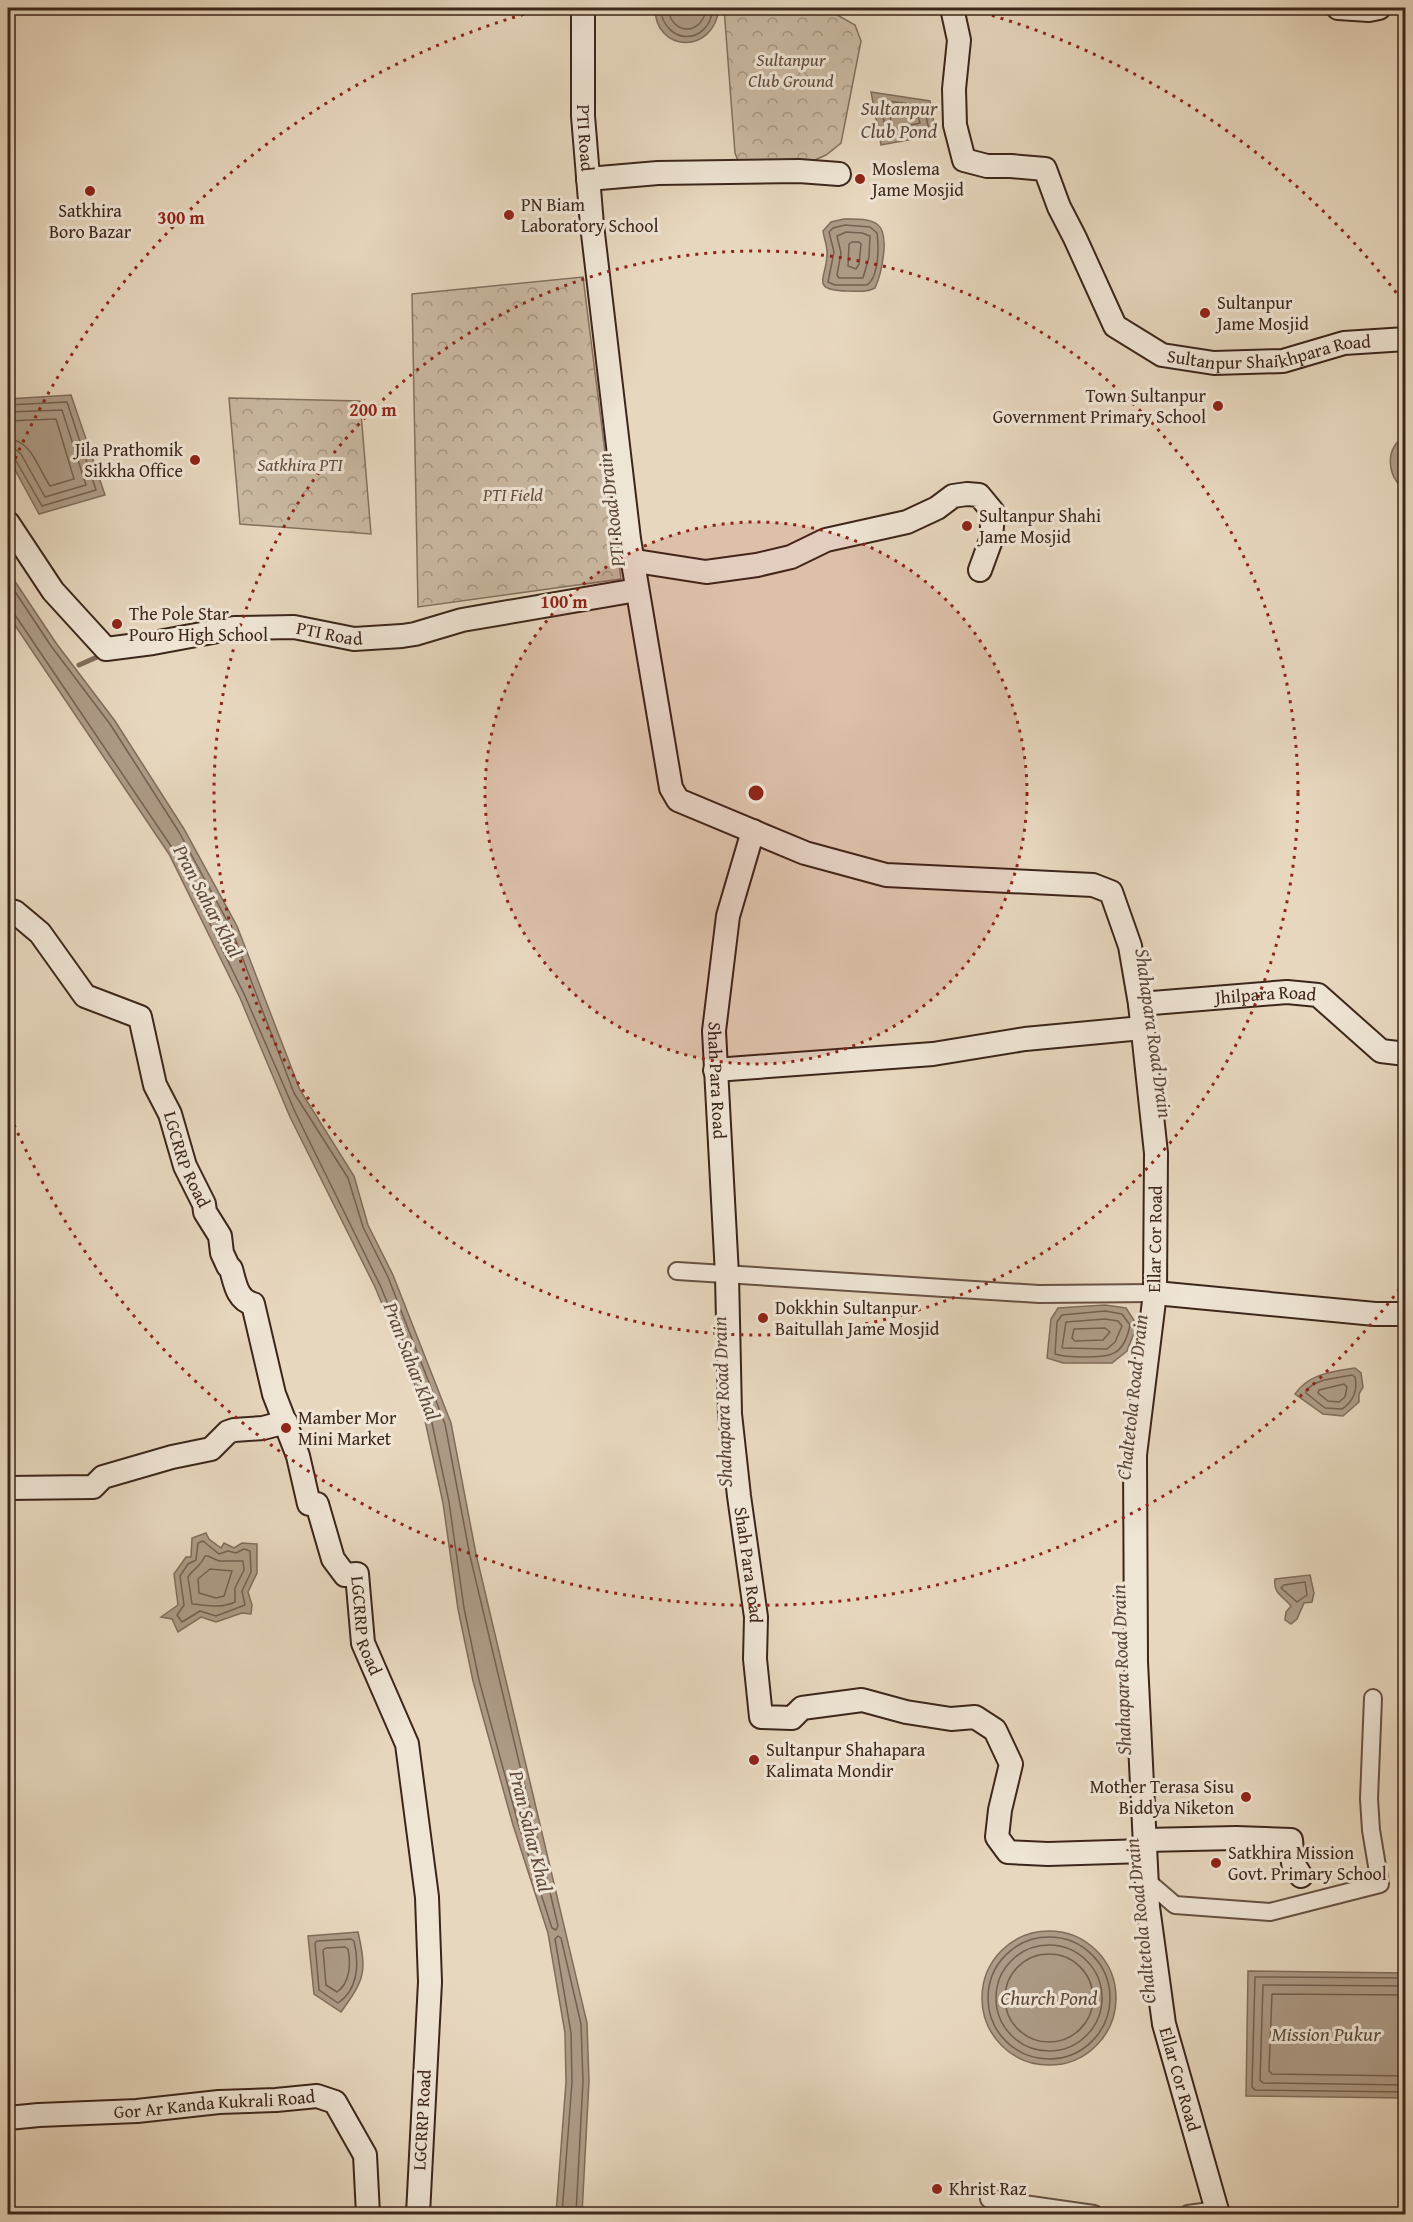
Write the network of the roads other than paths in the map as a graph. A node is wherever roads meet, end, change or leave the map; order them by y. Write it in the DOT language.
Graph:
graph roads {
  1 [pos="583,8"];
  2 [pos="952,8"];
  3 [pos="1338,8"];
  4 [pos="1379,8"];
  5 [pos="839,174"];
  6 [pos="588,179"];
  7 [pos="1406,339"];
  8 [pos="8,523"];
  9 [pos="633,563"];
  10 [pos="980,570"];
  11 [pos="637,590"];
  12 [pos="753,831"];
  13 [pos="805,853"];
  14 [pos="8,910"];
  15 [pos="1140,1004"];
  16 [pos="1142,1028"];
  17 [pos="1406,1054"];
  18 [pos="715,1070"];
  19 [pos="677,1272"];
  20 [pos="727,1275"];
  21 [pos="1155,1293"];
  22 [pos="1406,1314"];
  23 [pos="286,1422"];
  24 [pos="8,1488"];
  25 [pos="1373,1698"];
  26 [pos="1145,1845"];
  27 [pos="1301,1875"];
  28 [pos="1147,1881"];
  29 [pos="8,2118"];
  30 [pos="989,2199"];
  31 [pos="1218,2212"];
  32 [pos="368,2214"];
  33 [pos="418,2214"];
  34 [pos="1094,2214"];
  35 [pos="1188,2214"];
  1 -- 6 [label="street, PTI Road"];
  2 -- 7 [label="street, Sultanpur Shaikhpara Road"];
  3 -- 4 [label="street"];
  5 -- 6 [label="street"];
  6 -- 9 [label="street, PTI Road"];
  8 -- 11 [label="street, PTI Road"];
  9 -- 10 [label="street"];
  9 -- 11 [label="street, PTI Road"];
  11 -- 12 [label="street, PTI Road"];
  12 -- 13 [label="street, PTI Road"];
  12 -- 18 [label="street, Shah Para Road"];
  13 -- 15 [label="street, Ellar Cor Road"];
  14 -- 23 [label="street, LGCRRP Road"];
  15 -- 16 [label="street, Ellar Cor Road"];
  15 -- 17 [label="street, Jhilpara Road"];
  16 -- 18 [label="street"];
  16 -- 21 [label="street, Ellar Cor Road"];
  18 -- 20 [label="street, Shah Para Road"];
  19 -- 20 [label="street"];
  20 -- 21 [label="street"];
  20 -- 26 [label="street, Shah Para Road"];
  21 -- 22 [label="street"];
  21 -- 26 [label="street, Ellar Cor Road"];
  23 -- 24 [label="street"];
  23 -- 33 [label="street, LGCRRP Road"];
  25 -- 28 [label="street"];
  26 -- 27 [label="street"];
  26 -- 28 [label="street, Ellar Cor Road"];
  28 -- 31 [label="street, Ellar Cor Road"];
  29 -- 32 [label="street, Gor Ar Kanda Kukrali Road"];
  30 -- 34 [label="street"];
  31 -- 35 [label="street"];
}
